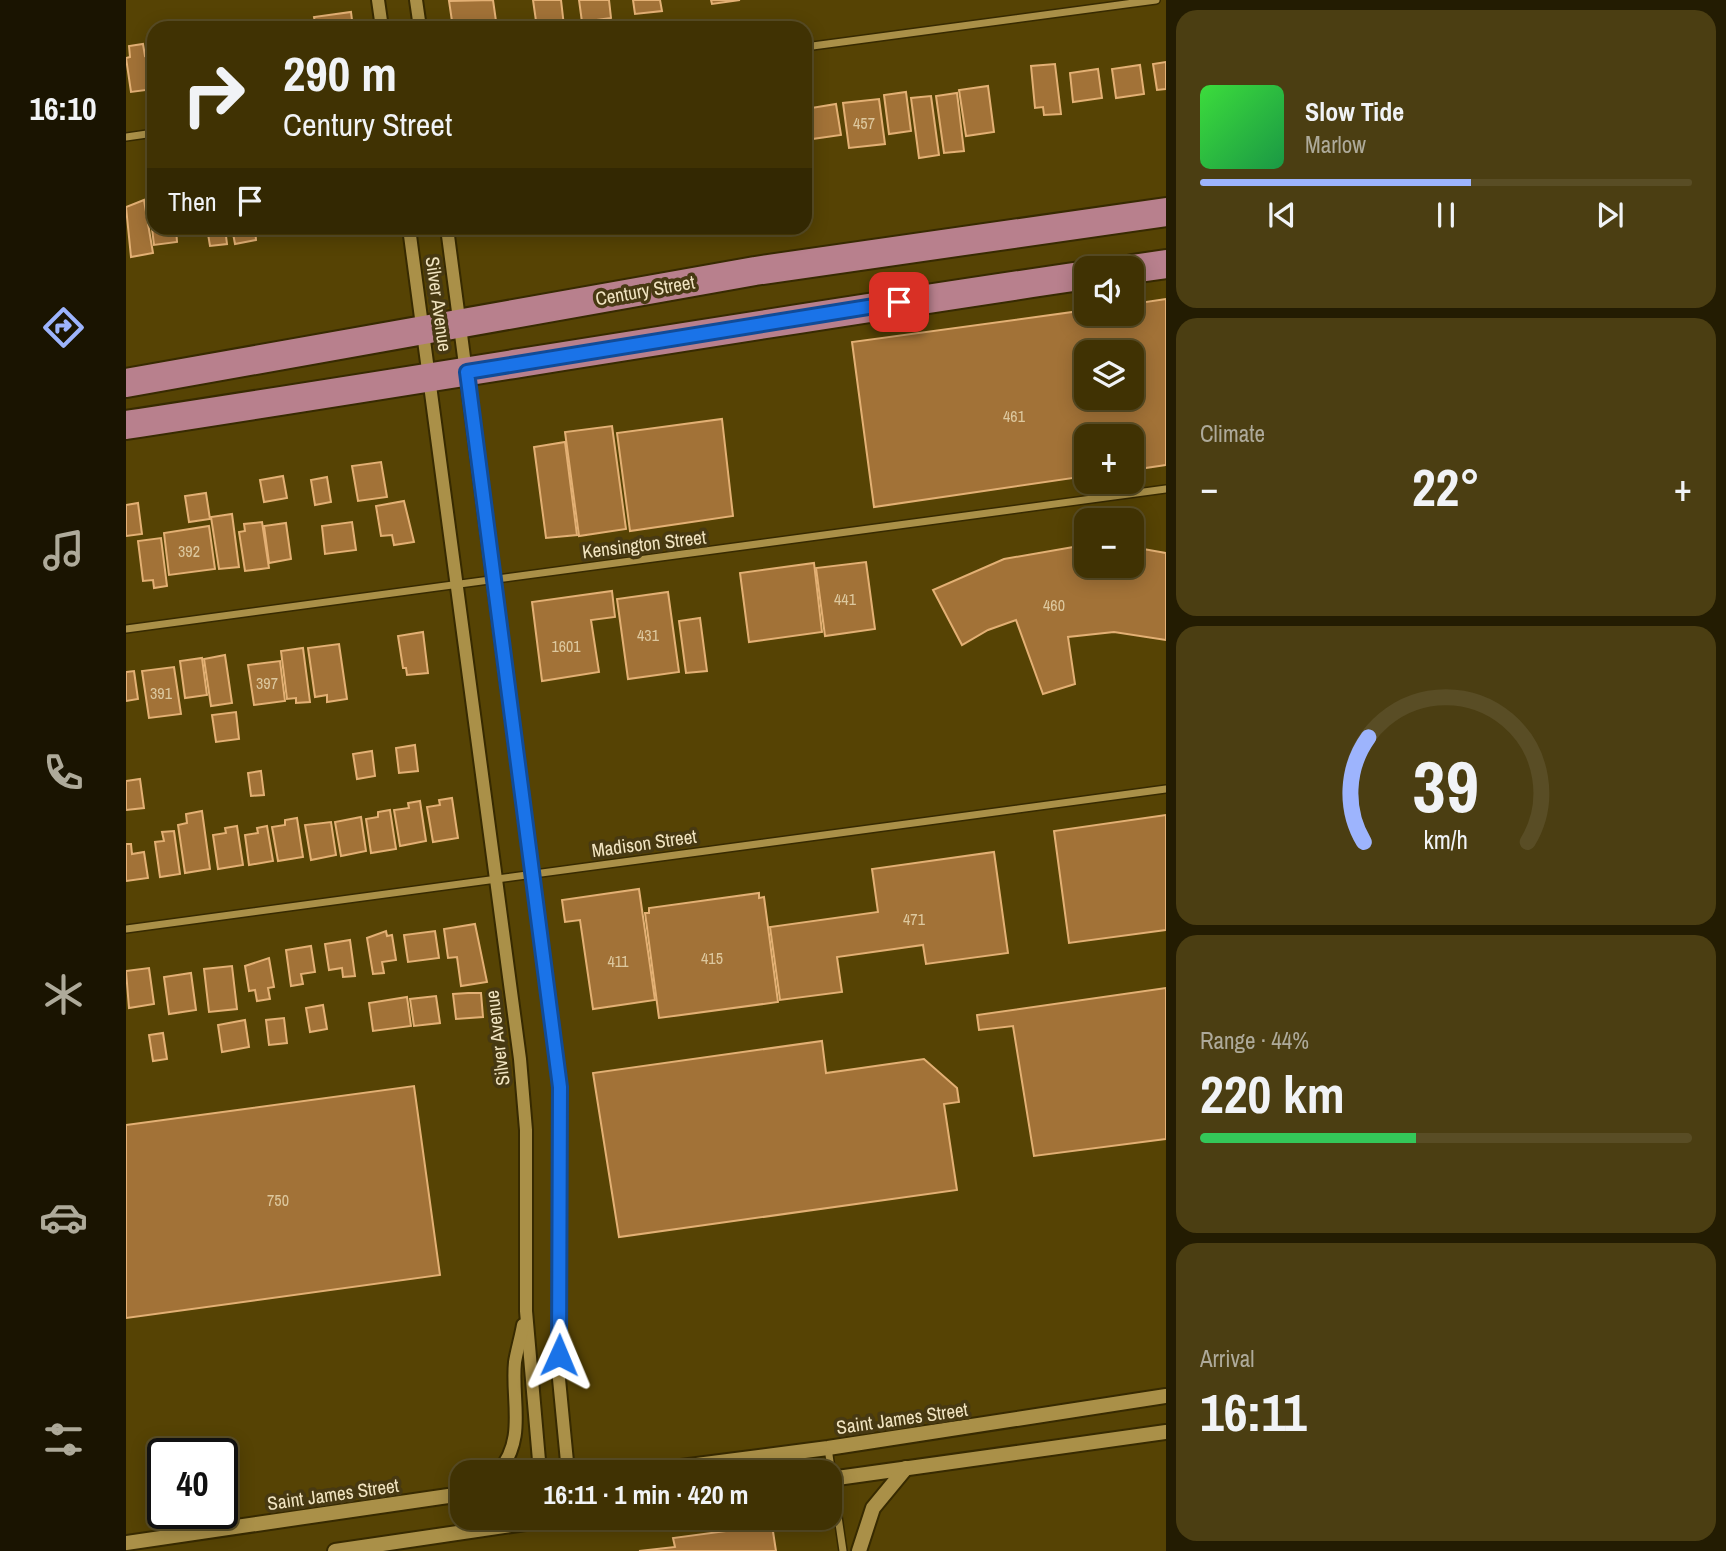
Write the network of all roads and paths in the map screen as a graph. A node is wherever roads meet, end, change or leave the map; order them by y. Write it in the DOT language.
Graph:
graph roads {
  1 [pos="378,0"];
  2 [pos="416,0"];
  3 [pos="1156,0"];
  4 [pos="381,21"];
  5 [pos="419,21"];
  6 [pos="812,46"];
  7 [pos="147,134"];
  8 [pos="126,137"];
  9 [pos="1166,212"];
  10 [pos="410,235"];
  11 [pos="448,235"];
  12 [pos="1166,264"];
  13 [pos="1144,267"];
  14 [pos="1074,277"];
  15 [pos="460,322"];
  16 [pos="423,328"];
  17 [pos="467,372"];
  18 [pos="429,378"];
  19 [pos="126,383"];
  20 [pos="126,425"];
  21 [pos="1166,489"];
  22 [pos="492,579"];
  23 [pos="457,584"];
  24 [pos="126,629"];
  25 [pos="1166,789"];
  26 [pos="532,874"];
  27 [pos="497,880"];
  28 [pos="126,929"];
  29 [pos="526,1311"];
  30 [pos="1166,1396"];
  31 [pos="1166,1432"];
  32 [pos="828,1448"];
  33 [pos="506,1460"];
  34 [pos="539,1460"];
  35 [pos="567,1460"];
  36 [pos="735,1460"];
  37 [pos="829,1460"];
  38 [pos="906,1468"];
  39 [pos="842,1477"];
  40 [pos="450,1496"];
  41 [pos="473,1530"];
  42 [pos="839,1530"];
  43 [pos="126,1543"];
  44 [pos="335,1551"];
  45 [pos="842,1551"];
  46 [pos="859,1551"];
  1 -- 4 [label="street"];
  2 -- 5 [label="street"];
  3 -- 6 [label="street"];
  7 -- 8 [label="street"];
  9 -- 15 [label="main road, Century Street"];
  10 -- 16 [label="street, Silver Avenue"];
  11 -- 15 [label="street, Silver Avenue"];
  12 -- 13 [label="main road"];
  14 -- 17 [label="main road"];
  15 -- 16 [label="main road, Century Street"];
  15 -- 17 [label="street, Silver Avenue"];
  16 -- 18 [label="street, Silver Avenue"];
  16 -- 19 [label="main road, Century Street"];
  17 -- 18 [label="main road"];
  17 -- 22 [label="street, Silver Avenue"];
  18 -- 20 [label="main road"];
  18 -- 23 [label="street, Silver Avenue"];
  21 -- 22 [label="street, Kensington Street"];
  22 -- 23 [label="street, Kensington Street"];
  22 -- 26 [label="street, Silver Avenue"];
  23 -- 24 [label="street, Kensington Street"];
  23 -- 27 [label="street, Silver Avenue"];
  25 -- 26 [label="street, Madison Street"];
  26 -- 27 [label="street, Madison Street"];
  26 -- 35 [label="street, Silver Avenue"];
  27 -- 28 [label="street, Madison Street"];
  27 -- 29 [label="street, Silver Avenue"];
  29 -- 33 [label="street"];
  29 -- 34 [label="street, Silver Avenue"];
  30 -- 32 [label="main road, Saint James Street"];
  31 -- 38 [label="main road"];
  32 -- 36 [label="main road, Saint James Street"];
  32 -- 37 [label="street"];
  38 -- 39 [label="main road"];
  38 -- 46 [label="main road"];
  40 -- 43 [label="main road, Saint James Street"];
  41 -- 44 [label="main road"];
  42 -- 45 [label="street"];
}
